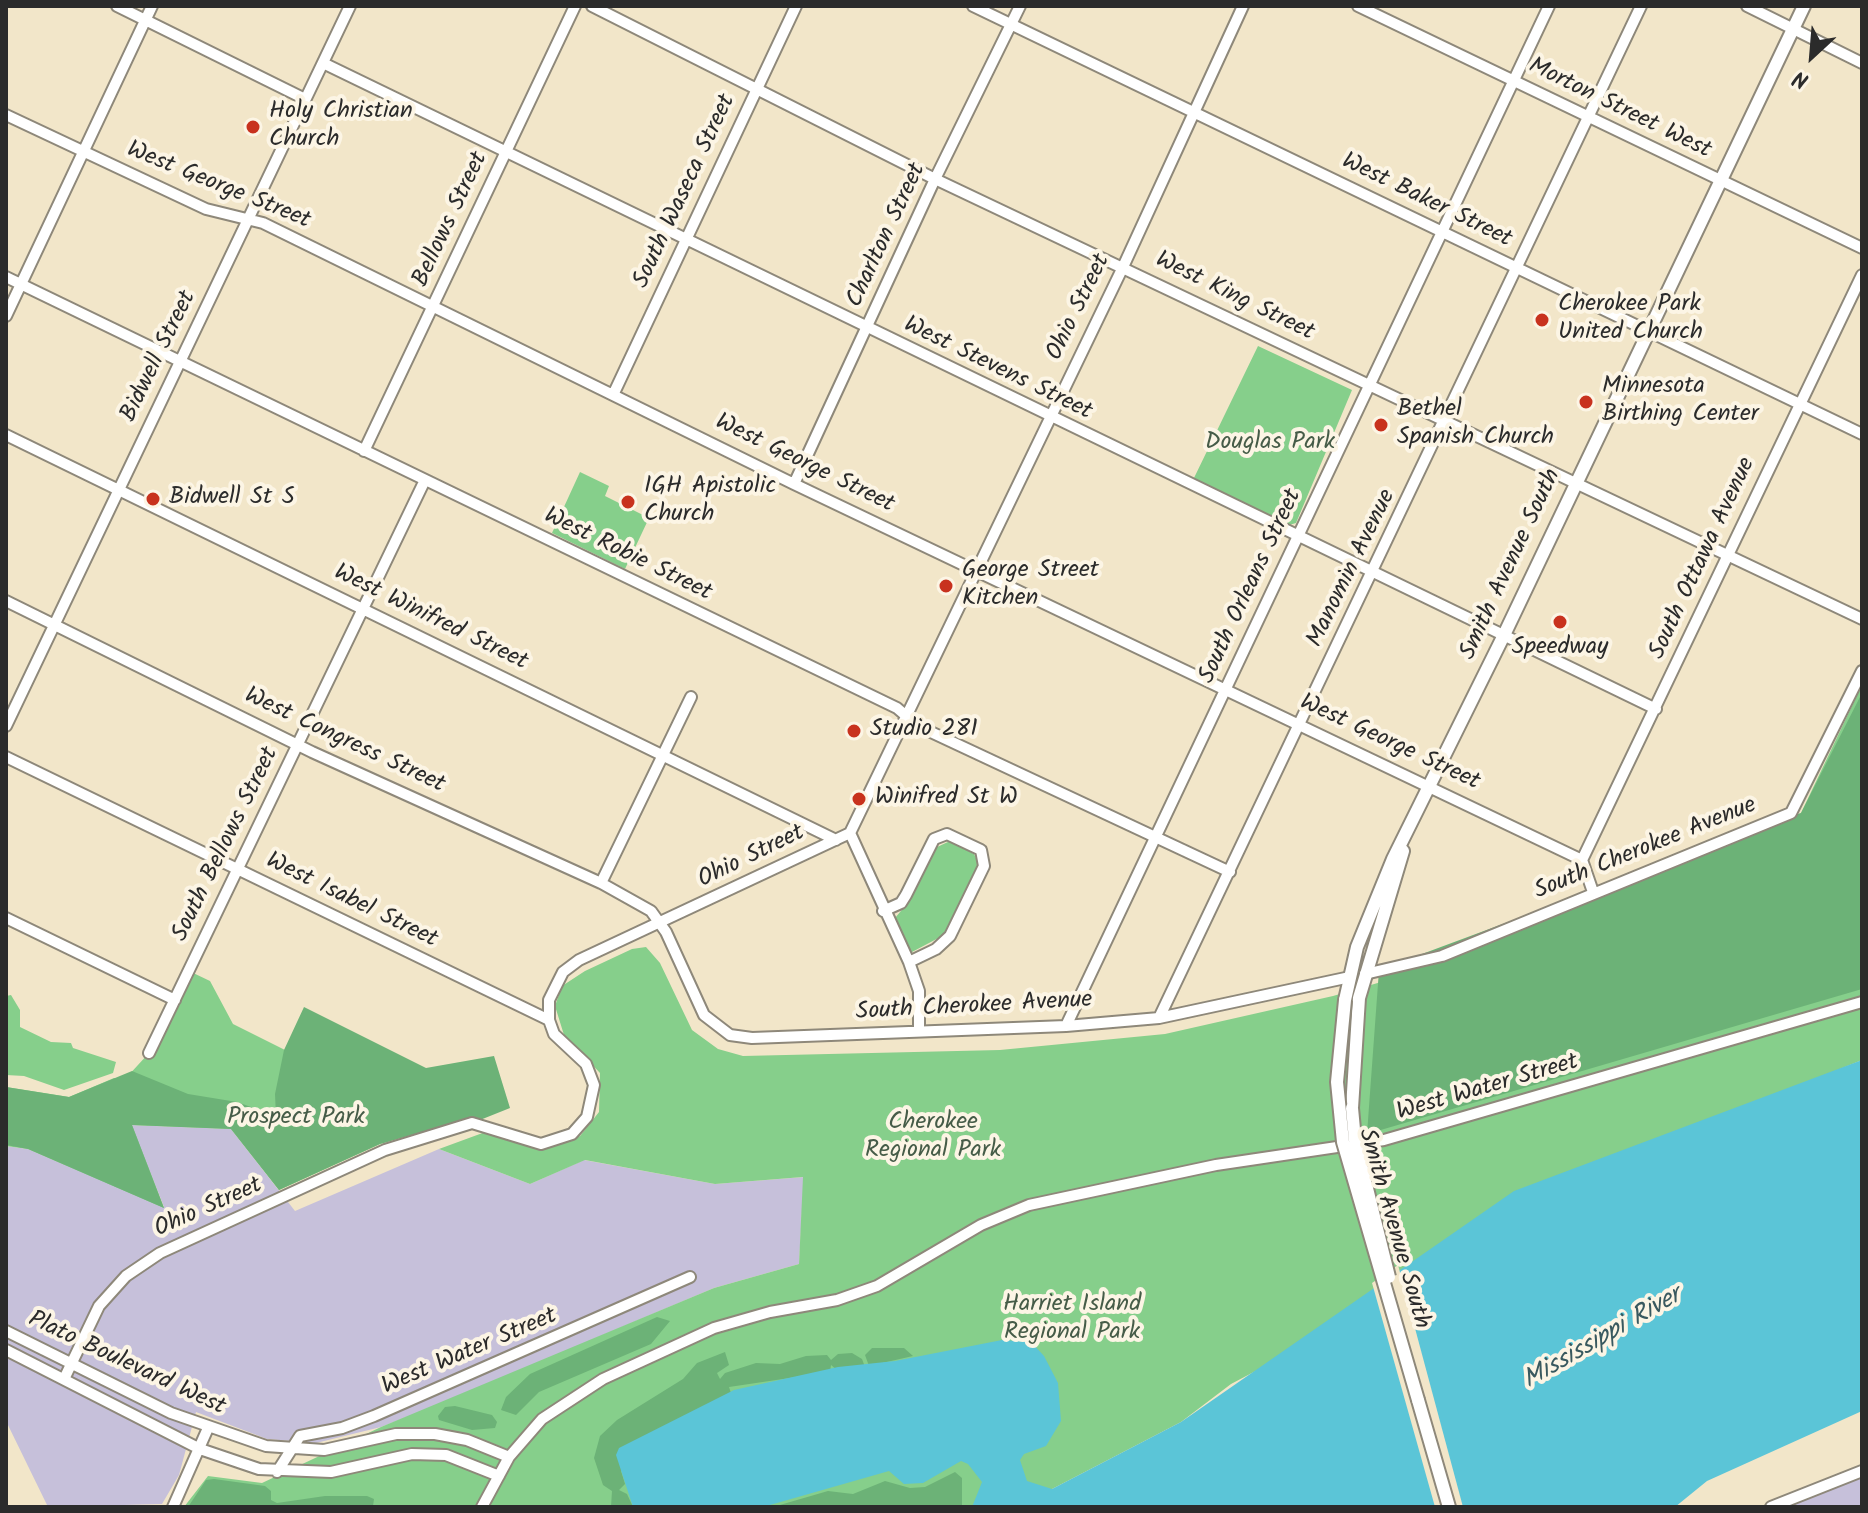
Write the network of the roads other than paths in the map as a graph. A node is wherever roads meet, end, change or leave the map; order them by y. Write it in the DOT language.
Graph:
graph roads {
  1 [pos="117,6"];
  2 [pos="152,6"];
  3 [pos="350,6"];
  4 [pos="575,6"];
  5 [pos="592,6"];
  6 [pos="796,6"];
  7 [pos="973,6"];
  8 [pos="1020,6"];
  9 [pos="1243,6"];
  10 [pos="1358,6"];
  11 [pos="1549,6"];
  12 [pos="1641,6"];
  13 [pos="1747,6"];
  14 [pos="1804,6"];
  15 [pos="146,20"];
  16 [pos="1012,25"];
  17 [pos="1793,29"];
  18 [pos="323,63"];
  19 [pos="1862,63"];
  20 [pos="1514,80"];
  21 [pos="757,88"];
  22 [pos="305,99"];
  23 [pos="1193,114"];
  24 [pos="6,115"];
  25 [pos="1589,117"];
  26 [pos="84,153"];
  27 [pos="505,153"];
  28 [pos="935,179"];
  29 [pos="1720,181"];
  30 [pos="247,221"];
  31 [pos="1442,232"];
  32 [pos="685,239"];
  33 [pos="1862,248"];
  34 [pos="1123,267"];
  35 [pos="1518,268"];
  36 [pos="1862,275"];
  37 [pos="6,277"];
  38 [pos="21,284"];
  39 [pos="433,306"];
  40 [pos="6,316"];
  41 [pos="867,329"];
  42 [pos="1648,331"];
  43 [pos="180,361"];
  44 [pos="1370,384"];
  45 [pos="613,395"];
  46 [pos="1800,405"];
  47 [pos="1050,418"];
  48 [pos="1446,421"];
  49 [pos="1862,434"];
  50 [pos="6,435"];
  51 [pos="364,451"];
  52 [pos="425,480"];
  53 [pos="794,484"];
  54 [pos="1575,485"];
  55 [pos="119,490"];
  56 [pos="1298,537"];
  57 [pos="1728,558"];
  58 [pos="978,571"];
  59 [pos="1373,572"];
  60 [pos="6,601"];
  61 [pos="363,608"];
  62 [pos="1862,619"];
  63 [pos="54,625"];
  64 [pos="1504,635"];
  65 [pos="1862,671"];
  66 [pos="1225,689"];
  67 [pos="691,697"];
  68 [pos="1656,709"];
  69 [pos="908,717"];
  70 [pos="6,726"];
  71 [pos="1301,726"];
  72 [pos="298,744"];
  73 [pos="662,755"];
  74 [pos="6,757"];
  75 [pos="1430,786"];
  76 [pos="850,833"];
  77 [pos="1154,838"];
  78 [pos="836,840"];
  79 [pos="1405,840"];
  80 [pos="1582,860"];
  81 [pos="238,869"];
  82 [pos="1230,872"];
  83 [pos="601,883"];
  84 [pos="1593,892"];
  85 [pos="883,911"];
  86 [pos="6,918"];
  87 [pos="661,923"];
  88 [pos="909,962"];
  89 [pos="1365,974"];
  90 [pos="1350,977"];
  91 [pos="1352,999"];
  92 [pos="175,1000"];
  93 [pos="1862,1002"];
  94 [pos="1159,1018"];
  95 [pos="549,1020"];
  96 [pos="1066,1026"];
  97 [pos="919,1031"];
  98 [pos="149,1053"];
  99 [pos="690,1277"];
  100 [pos="6,1331"];
  101 [pos="6,1350"];
  102 [pos="72,1361"];
  103 [pos="65,1377"];
  104 [pos="208,1428"];
  105 [pos="200,1449"];
  106 [pos="289,1450"];
  107 [pos="509,1457"];
  108 [pos="1862,1471"];
  109 [pos="277,1472"];
  110 [pos="499,1476"];
  111 [pos="173,1507"];
  112 [pos="482,1507"];
  113 [pos="1449,1507"];
  114 [pos="1771,1507"];
  1 -- 15 [label="street"];
  2 -- 15 [label="street"];
  3 -- 18 [label="street, Bidwell Street"];
  4 -- 27 [label="street, Bellows Street"];
  5 -- 21 [label="street, West King Street"];
  6 -- 21 [label="street, South Waseca Street"];
  7 -- 16 [label="street, West Baker Street"];
  8 -- 16 [label="street, Charlton Street"];
  9 -- 23 [label="street, Ohio Street"];
  10 -- 20 [label="street, Morton Street West"];
  11 -- 20 [label="street, South Orleans Street"];
  12 -- 25 [label="street, Manomin Avenue"];
  13 -- 17 [label="street"];
  14 -- 17 [label="main road, Smith Avenue South"];
  15 -- 22 [label="street"];
  15 -- 26 [label="street"];
  16 -- 23 [label="street, West Baker Street"];
  16 -- 28 [label="street, Charlton Street"];
  17 -- 19 [label="street"];
  17 -- 29 [label="main road, Smith Avenue South"];
  18 -- 22 [label="street, Bidwell Street"];
  18 -- 27 [label="street, West Stevens Street"];
  20 -- 25 [label="street, Morton Street West"];
  20 -- 31 [label="street, South Orleans Street"];
  21 -- 28 [label="street, West King Street"];
  21 -- 32 [label="street, South Waseca Street"];
  22 -- 30 [label="street, Bidwell Street"];
  23 -- 31 [label="street, West Baker Street"];
  23 -- 34 [label="street, Ohio Street"];
  24 -- 26 [label="street, West George Street"];
  25 -- 29 [label="street, Morton Street West"];
  25 -- 35 [label="street, Manomin Avenue"];
  26 -- 30 [label="street, West George Street"];
  26 -- 38 [label="street"];
  27 -- 32 [label="street, West Stevens Street"];
  27 -- 39 [label="street, Bellows Street"];
  28 -- 34 [label="street, West King Street"];
  28 -- 41 [label="street, Charlton Street"];
  29 -- 33 [label="street, Morton Street West"];
  29 -- 42 [label="main road, Smith Avenue South"];
  30 -- 39 [label="street, West George Street"];
  30 -- 43 [label="street, Bidwell Street"];
  31 -- 35 [label="street, West Baker Street"];
  31 -- 44 [label="street, South Orleans Street"];
  32 -- 41 [label="street, West Stevens Street"];
  32 -- 45 [label="street, South Waseca Street"];
  34 -- 44 [label="street, West King Street"];
  34 -- 47 [label="street, Ohio Street"];
  35 -- 42 [label="street, West Baker Street"];
  35 -- 48 [label="street, Manomin Avenue"];
  36 -- 46 [label="street, South Ottawa Avenue"];
  37 -- 38 [label="street, West Robie Street"];
  38 -- 40 [label="street"];
  38 -- 43 [label="street, West Robie Street"];
  39 -- 45 [label="street, West George Street"];
  39 -- 51 [label="street, Bellows Street"];
  41 -- 47 [label="street, West Stevens Street"];
  41 -- 53 [label="street, Charlton Street"];
  42 -- 46 [label="street, West Baker Street"];
  42 -- 54 [label="main road, Smith Avenue South"];
  43 -- 51 [label="street, West Robie Street"];
  43 -- 55 [label="street, Bidwell Street"];
  44 -- 48 [label="street, West King Street"];
  44 -- 56 [label="street, South Orleans Street"];
  45 -- 53 [label="street, West George Street"];
  46 -- 49 [label="street, West Baker Street"];
  46 -- 57 [label="street, South Ottawa Avenue"];
  47 -- 56 [label="street, West Stevens Street"];
  47 -- 58 [label="street, Ohio Street"];
  48 -- 54 [label="street, West King Street"];
  48 -- 59 [label="street, Manomin Avenue"];
  50 -- 55 [label="street, West Winifred Street"];
  51 -- 52 [label="street, West Robie Street"];
  52 -- 61 [label="street, South Bellows Street"];
  52 -- 69 [label="street, West Robie Street"];
  53 -- 58 [label="street, West George Street"];
  54 -- 57 [label="street, West King Street"];
  54 -- 64 [label="main road, Smith Avenue South"];
  55 -- 61 [label="street, West Winifred Street"];
  55 -- 63 [label="street, Bidwell Street"];
  56 -- 59 [label="street, West Stevens Street"];
  56 -- 66 [label="street, South Orleans Street"];
  57 -- 62 [label="street, West King Street"];
  57 -- 68 [label="street, South Ottawa Avenue"];
  58 -- 66 [label="street, West George Street"];
  58 -- 69 [label="street, Ohio Street"];
  59 -- 64 [label="street, West Stevens Street"];
  59 -- 71 [label="street, Manomin Avenue"];
  60 -- 63 [label="street, West Congress Street"];
  61 -- 72 [label="street, South Bellows Street"];
  61 -- 73 [label="street, West Winifred Street"];
  63 -- 70 [label="street, Bidwell Street"];
  63 -- 72 [label="street, West Congress Street"];
  64 -- 68 [label="street, West Stevens Street"];
  64 -- 75 [label="main road, Smith Avenue South"];
  65 -- 84 [label="street, South Cherokee Avenue"];
  66 -- 71 [label="street, West George Street"];
  66 -- 77 [label="street, South Orleans Street"];
  67 -- 73 [label="street"];
  68 -- 80 [label="street, South Ottawa Avenue"];
  69 -- 76 [label="street, Ohio Street"];
  69 -- 77 [label="street, West Robie Street"];
  71 -- 75 [label="street, West George Street"];
  71 -- 82 [label="street, Manomin Avenue"];
  72 -- 81 [label="street, South Bellows Street"];
  72 -- 83 [label="street, West Congress Street"];
  73 -- 78 [label="street, West Winifred Street"];
  73 -- 83 [label="street"];
  74 -- 81 [label="street, West Isabel Street"];
  75 -- 79 [label="main road, Smith Avenue South"];
  75 -- 80 [label="street, West George Street"];
  76 -- 78 [label="street, Ohio Street"];
  76 -- 85 [label="street"];
  77 -- 82 [label="street, West Robie Street"];
  77 -- 96 [label="street, South Orleans Street"];
  78 -- 87 [label="street, Ohio Street"];
  79 -- 89 [label="main road, Smith Avenue South"];
  79 -- 90 [label="main road, Smith Avenue South"];
  80 -- 84 [label="street"];
  81 -- 92 [label="street, South Bellows Street"];
  81 -- 95 [label="street, West Isabel Street"];
  82 -- 94 [label="street, Manomin Avenue"];
  83 -- 87 [label="street, West Congress Street"];
  84 -- 89 [label="street, South Cherokee Avenue"];
  85 -- 88 [label="street"];
  85 -- 88 [label="street"];
  86 -- 92 [label="street"];
  87 -- 95 [label="street, Ohio Street"];
  87 -- 97 [label="street, South Cherokee Avenue"];
  88 -- 97 [label="street"];
  89 -- 91 [label="main road, Smith Avenue South"];
  90 -- 91 [label="main road, Smith Avenue South"];
  90 -- 94 [label="street, South Cherokee Avenue"];
  91 -- 113 [label="main road, Smith Avenue South, bridge"];
  92 -- 98 [label="street, South Bellows Street"];
  93 -- 107 [label="street, West Water Street"];
  94 -- 96 [label="street, South Cherokee Avenue"];
  95 -- 102 [label="street, Ohio Street"];
  96 -- 97 [label="street, South Cherokee Avenue"];
  99 -- 106 [label="street, West Water Street"];
  100 -- 102 [label="street, Plato Boulevard West"];
  101 -- 103 [label="street, Plato Boulevard West"];
  102 -- 103 [label="street, Ohio Street"];
  102 -- 104 [label="street, Plato Boulevard West"];
  103 -- 105 [label="street, Plato Boulevard West"];
  104 -- 105 [label="street"];
  104 -- 106 [label="street, Plato Boulevard West"];
  105 -- 109 [label="street, Plato Boulevard West"];
  105 -- 111 [label="street"];
  106 -- 107 [label="street, Plato Boulevard West"];
  106 -- 109 [label="street"];
  107 -- 110 [label="street, West Water Street"];
  108 -- 114 [label="street"];
  109 -- 110 [label="street, Plato Boulevard West"];
  110 -- 112 [label="street, West Water Street"];
}
